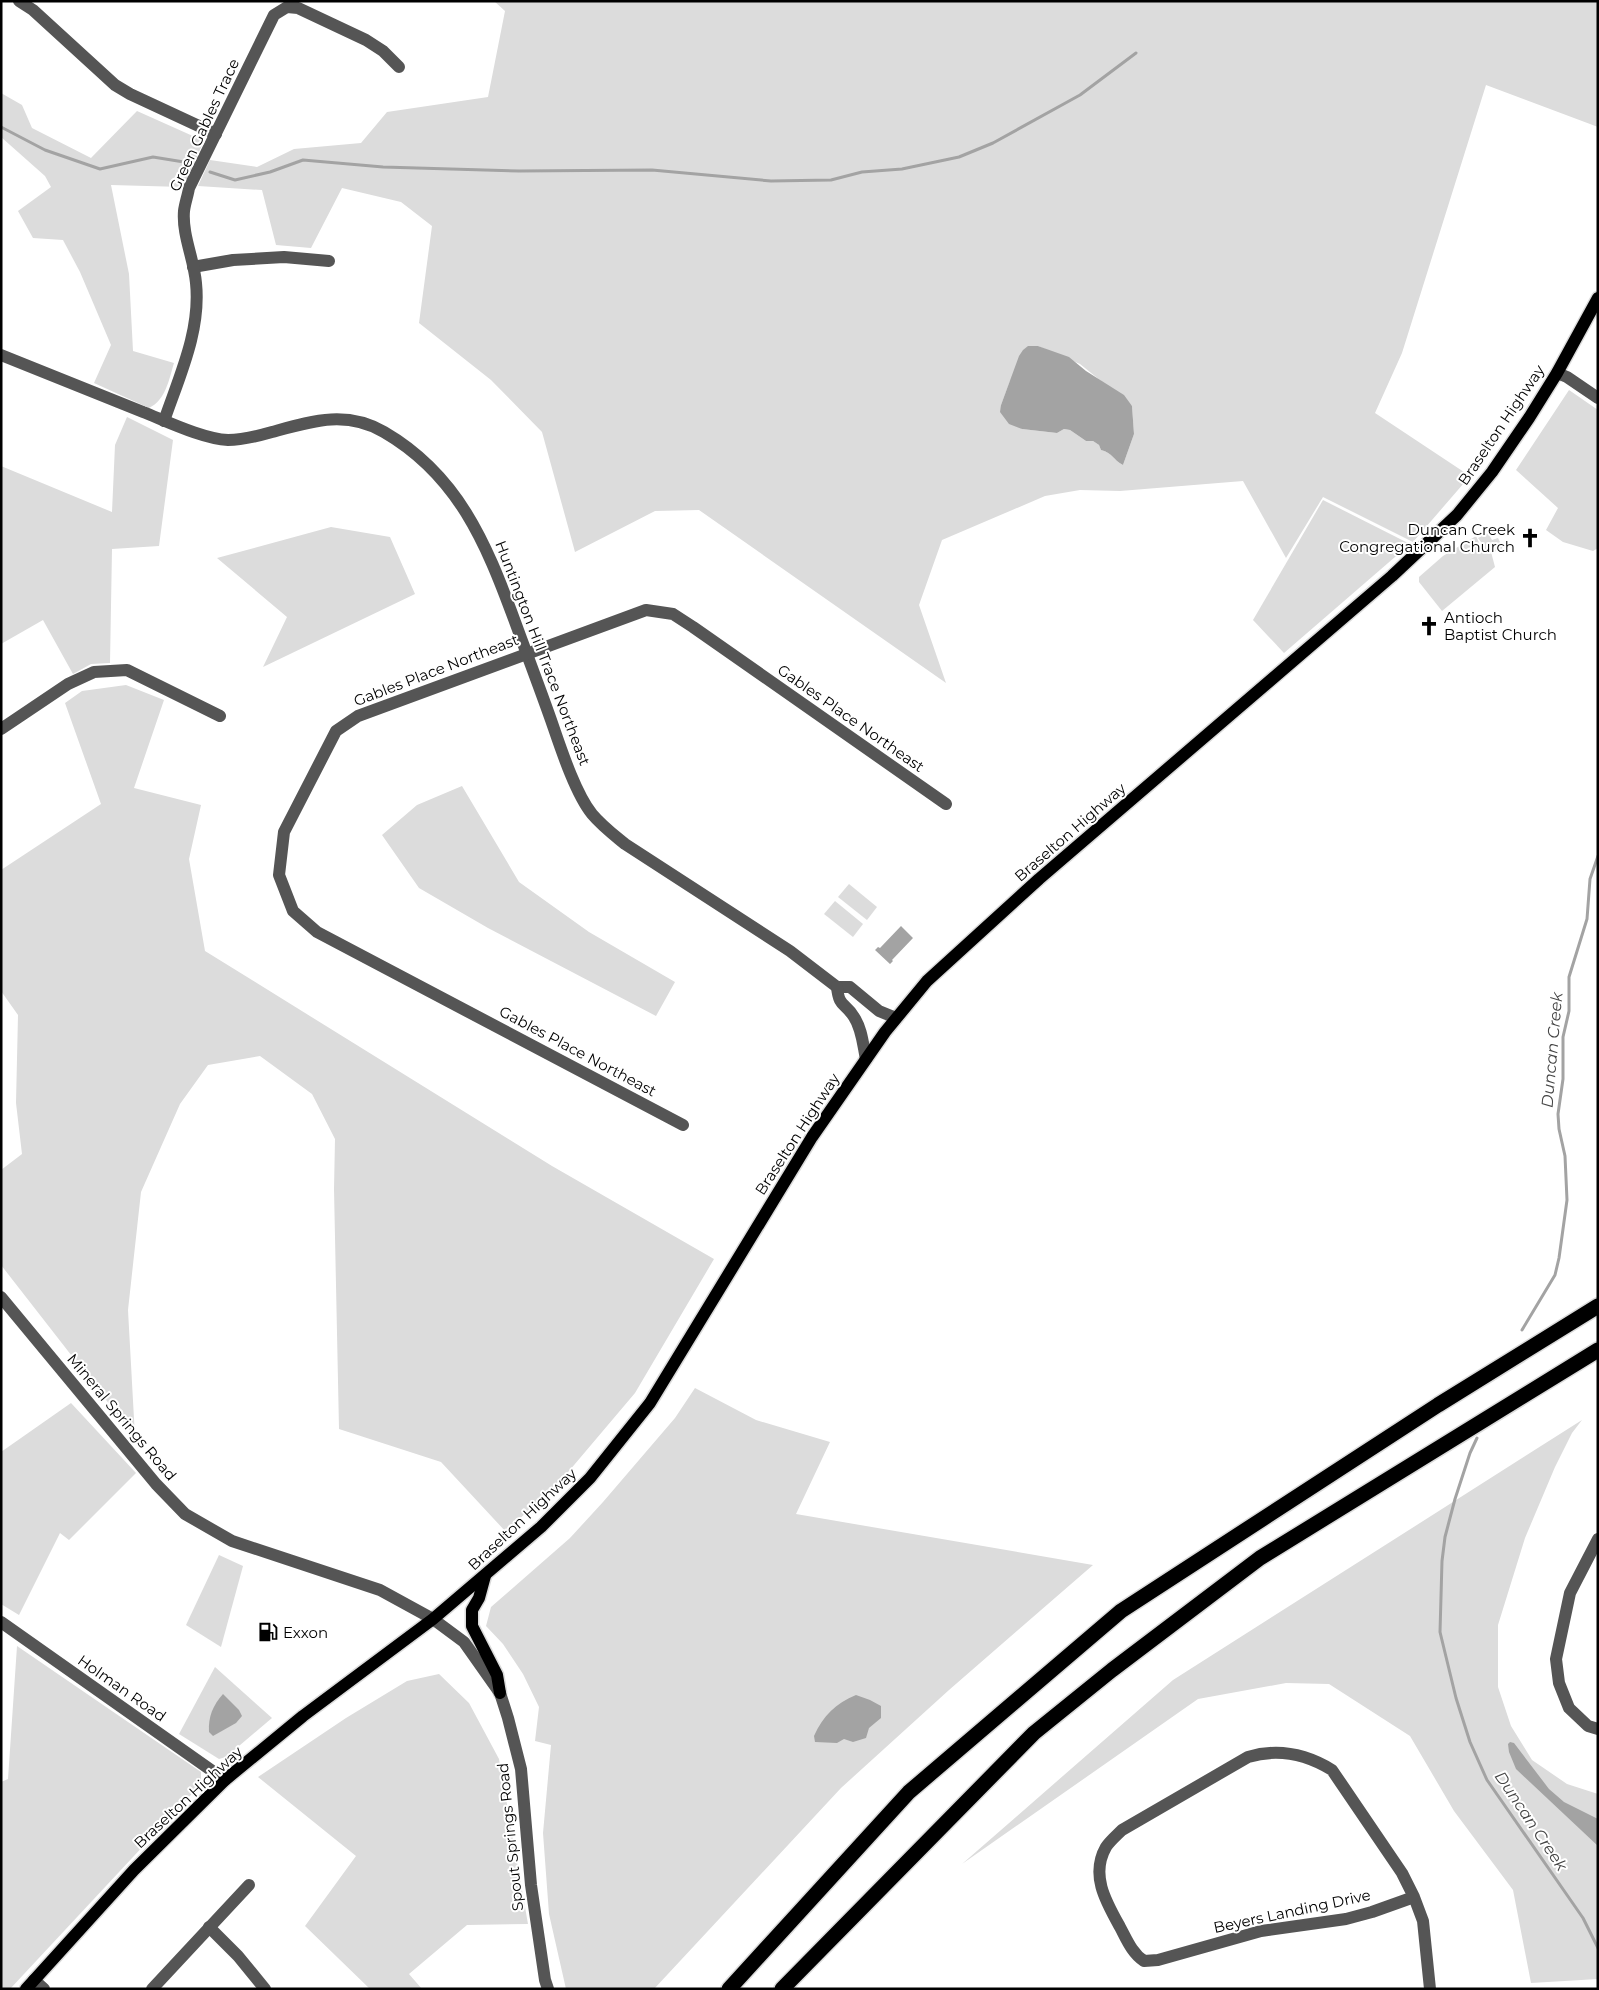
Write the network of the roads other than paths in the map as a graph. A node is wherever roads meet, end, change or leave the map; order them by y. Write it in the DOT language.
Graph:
graph roads {
  1 [pos="20,1"];
  2 [pos="399,66"];
  3 [pos="216,134"];
  4 [pos="329,261"];
  5 [pos="193,267"];
  6 [pos="1598,298"];
  7 [pos="1,355"];
  8 [pos="1557,373"];
  9 [pos="1598,398"];
  10 [pos="164,420"];
  11 [pos="526,652"];
  12 [pos="220,716"];
  13 [pos="1,729"];
  14 [pos="946,804"];
  15 [pos="837,987"];
  16 [pos="896,1018"];
  17 [pos="866,1059"];
  18 [pos="683,1125"];
  19 [pos="1,1297"];
  20 [pos="1598,1306"];
  21 [pos="1598,1350"];
  22 [pos="1598,1539"];
  23 [pos="485,1576"];
  24 [pos="434,1619"];
  25 [pos="1,1622"];
  26 [pos="500,1694"];
  27 [pos="1598,1730"];
  28 [pos="225,1780"];
  29 [pos="249,1885"];
  30 [pos="1414,1897"];
  31 [pos="209,1927"];
  32 [pos="35,1986"];
  33 [pos="49,1989"];
  34 [pos="55,1989"];
  35 [pos="152,1989"];
  36 [pos="265,1989"];
  37 [pos="548,1989"];
  38 [pos="729,1989"];
  39 [pos="782,1989"];
  40 [pos="1430,1989"];
  1 -- 3 [label="street"];
  2 -- 3 [label="street, Green Gables Trace"];
  3 -- 5 [label="street, Green Gables Trace"];
  4 -- 5 [label="street"];
  5 -- 10 [label="street, Green Gables Trace"];
  6 -- 8 [label="main road, Braselton Highway"];
  7 -- 10 [label="street, Huntington Hill Trace Northeast"];
  8 -- 9 [label="street"];
  8 -- 16 [label="main road, Braselton Highway"];
  10 -- 11 [label="street, Huntington Hill Trace Northeast"];
  11 -- 14 [label="street, Gables Place Northeast"];
  11 -- 15 [label="street, Huntington Hill Trace Northeast"];
  11 -- 18 [label="street, Gables Place Northeast"];
  12 -- 13 [label="street"];
  15 -- 16 [label="street, Huntington Hill Trace Northeast"];
  15 -- 17 [label="street, Huntington Hill Trace Northeast"];
  16 -- 17 [label="main road, Braselton Highway"];
  17 -- 23 [label="main road, Braselton Highway"];
  19 -- 24 [label="street, Mineral Springs Road"];
  20 -- 38 [label="highway"];
  21 -- 39 [label="highway"];
  22 -- 27 [label="street"];
  23 -- 24 [label="main road, Braselton Highway"];
  23 -- 26 [label="main road"];
  24 -- 26 [label="street, Spout Springs Road"];
  24 -- 28 [label="main road, Braselton Highway"];
  25 -- 28 [label="street, Holman Road"];
  26 -- 37 [label="street, Spout Springs Road"];
  28 -- 32 [label="main road, Braselton Highway"];
  29 -- 31 [label="street"];
  30 -- 30 [label="street, Beyers Landing Drive"];
  30 -- 40 [label="street, Beyers Landing Drive"];
  31 -- 35 [label="street"];
  31 -- 36 [label="street"];
  33 -- 34 [label="street"];
}
